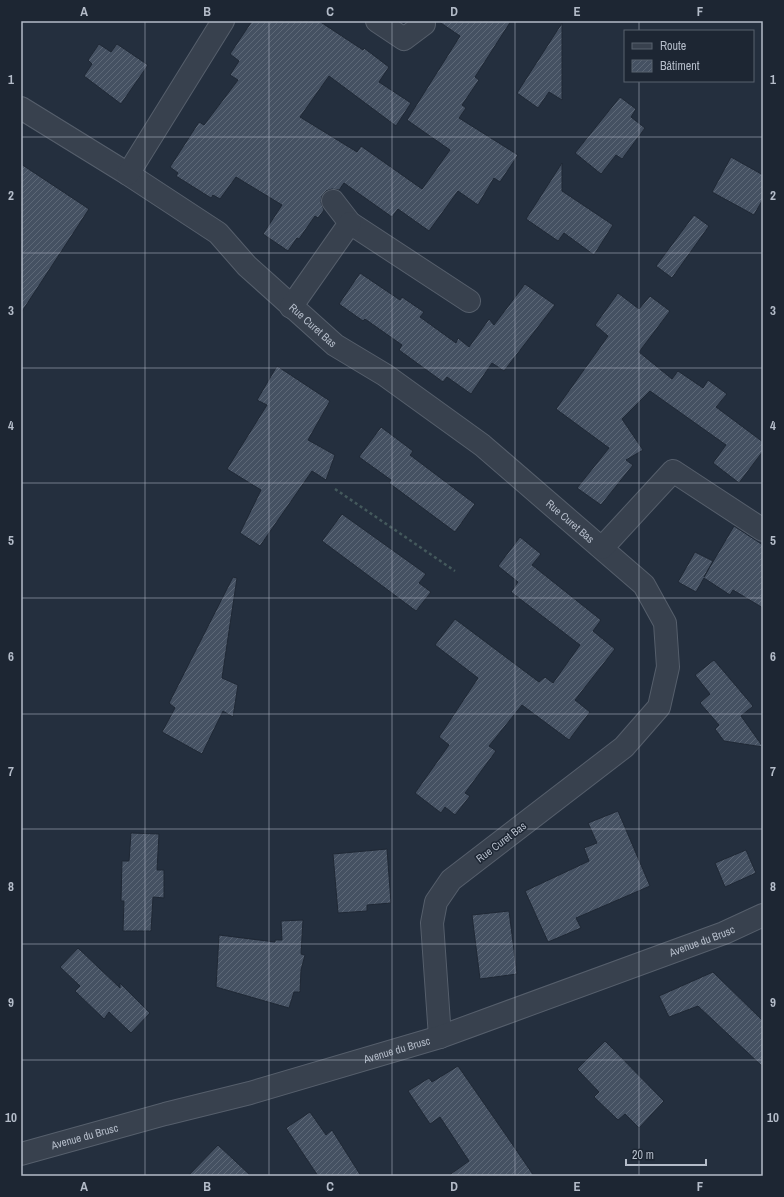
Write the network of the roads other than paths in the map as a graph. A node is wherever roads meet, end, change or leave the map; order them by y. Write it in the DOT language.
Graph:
graph roads {
  1 [pos="223,21"];
  2 [pos="377,21"];
  3 [pos="424,24"];
  4 [pos="21,108"];
  5 [pos="128,174"];
  6 [pos="333,201"];
  7 [pos="350,223"];
  8 [pos="469,301"];
  9 [pos="291,306"];
  10 [pos="763,530"];
  11 [pos="602,548"];
  12 [pos="763,915"];
  13 [pos="440,1037"];
  14 [pos="21,1154"];
  1 -- 5 [label="street"];
  2 -- 3 [label="street"];
  4 -- 5 [label="street, Rue Curet Bas"];
  5 -- 9 [label="street, Rue Curet Bas"];
  6 -- 7 [label="street"];
  7 -- 8 [label="street"];
  7 -- 9 [label="street"];
  9 -- 11 [label="street, Rue Curet Bas"];
  10 -- 11 [label="street, Rue Curet Bas"];
  11 -- 13 [label="street, Rue Curet Bas"];
  12 -- 13 [label="street, Avenue du Brusc"];
  13 -- 14 [label="street, Avenue du Brusc"];
}
